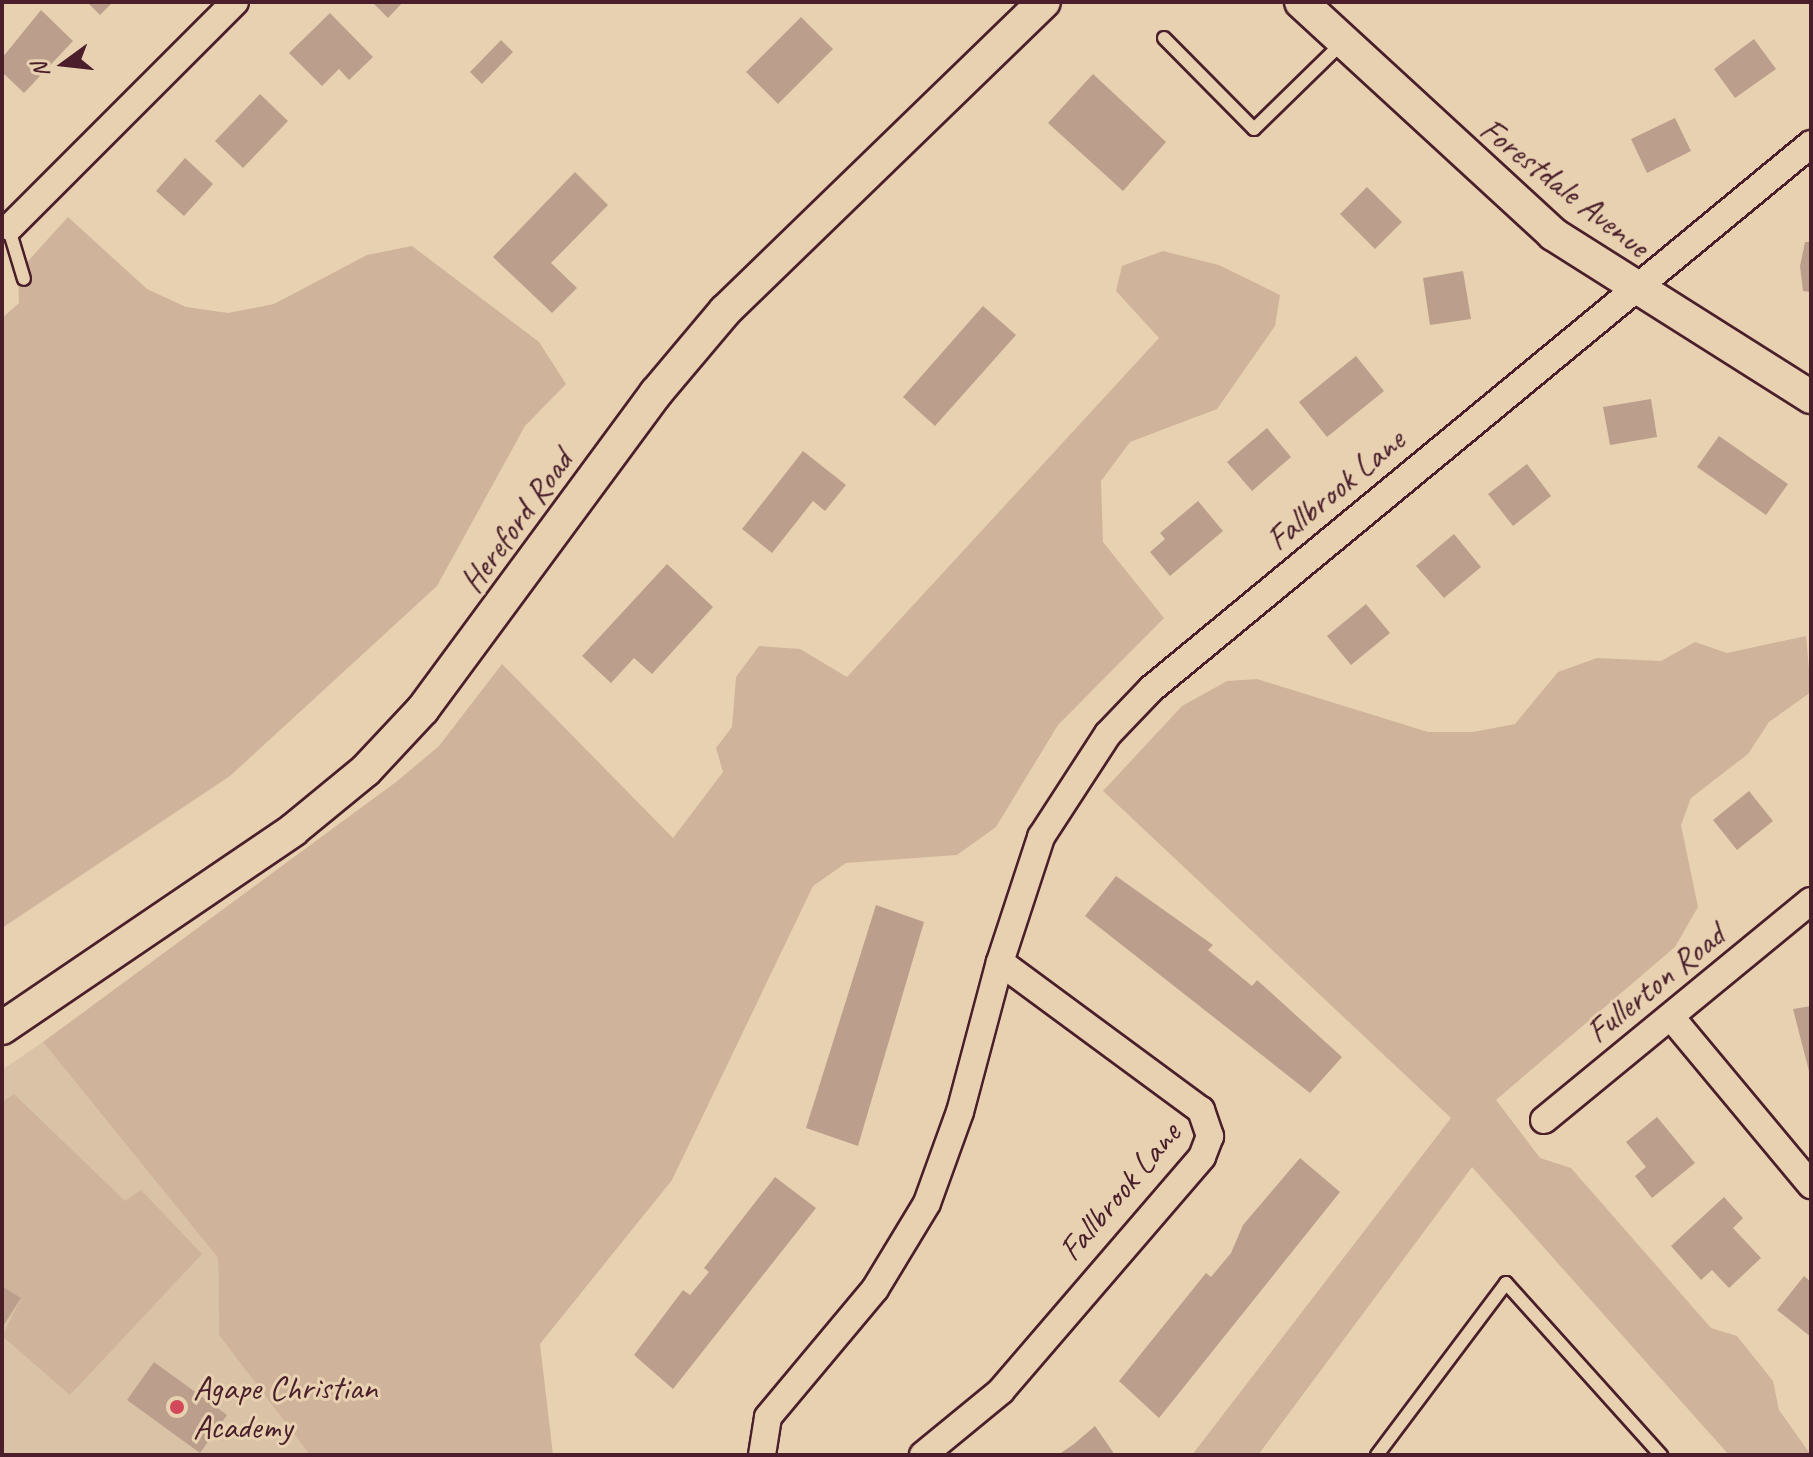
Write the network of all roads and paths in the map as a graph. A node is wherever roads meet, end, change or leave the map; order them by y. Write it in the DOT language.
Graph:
graph roads {
  1 [pos="235,2"];
  2 [pos="1044,2"];
  3 [pos="1301,2"];
  4 [pos="1164,38"];
  5 [pos="1343,42"];
  6 [pos="1811,144"];
  7 [pos="5,228"];
  8 [pos="24,279"];
  9 [pos="1632,288"];
  10 [pos="1811,397"];
  11 [pos="1811,901"];
  12 [pos="1000,962"];
  13 [pos="1671,1017"];
  14 [pos="2,1028"];
  15 [pos="1544,1120"];
  16 [pos="1811,1185"];
  17 [pos="762,1455"];
  18 [pos="923,1455"];
  19 [pos="1377,1455"];
  20 [pos="1661,1455"];
  1 -- 7 [label="street"];
  2 -- 14 [label="street, Hereford Road"];
  3 -- 5 [label="street, Forestdale Avenue"];
  4 -- 5 [label="lane"];
  5 -- 9 [label="street, Forestdale Avenue"];
  6 -- 9 [label="street, Fallbrook Lane"];
  7 -- 8 [label="lane"];
  9 -- 10 [label="street, Forestdale Avenue"];
  9 -- 12 [label="street, Fallbrook Lane"];
  11 -- 13 [label="street, Fullerton Road"];
  12 -- 17 [label="street, Fallbrook Lane"];
  12 -- 18 [label="street, Fallbrook Lane"];
  13 -- 15 [label="street, Fullerton Road"];
  13 -- 16 [label="street"];
  19 -- 20 [label="lane"];
}
